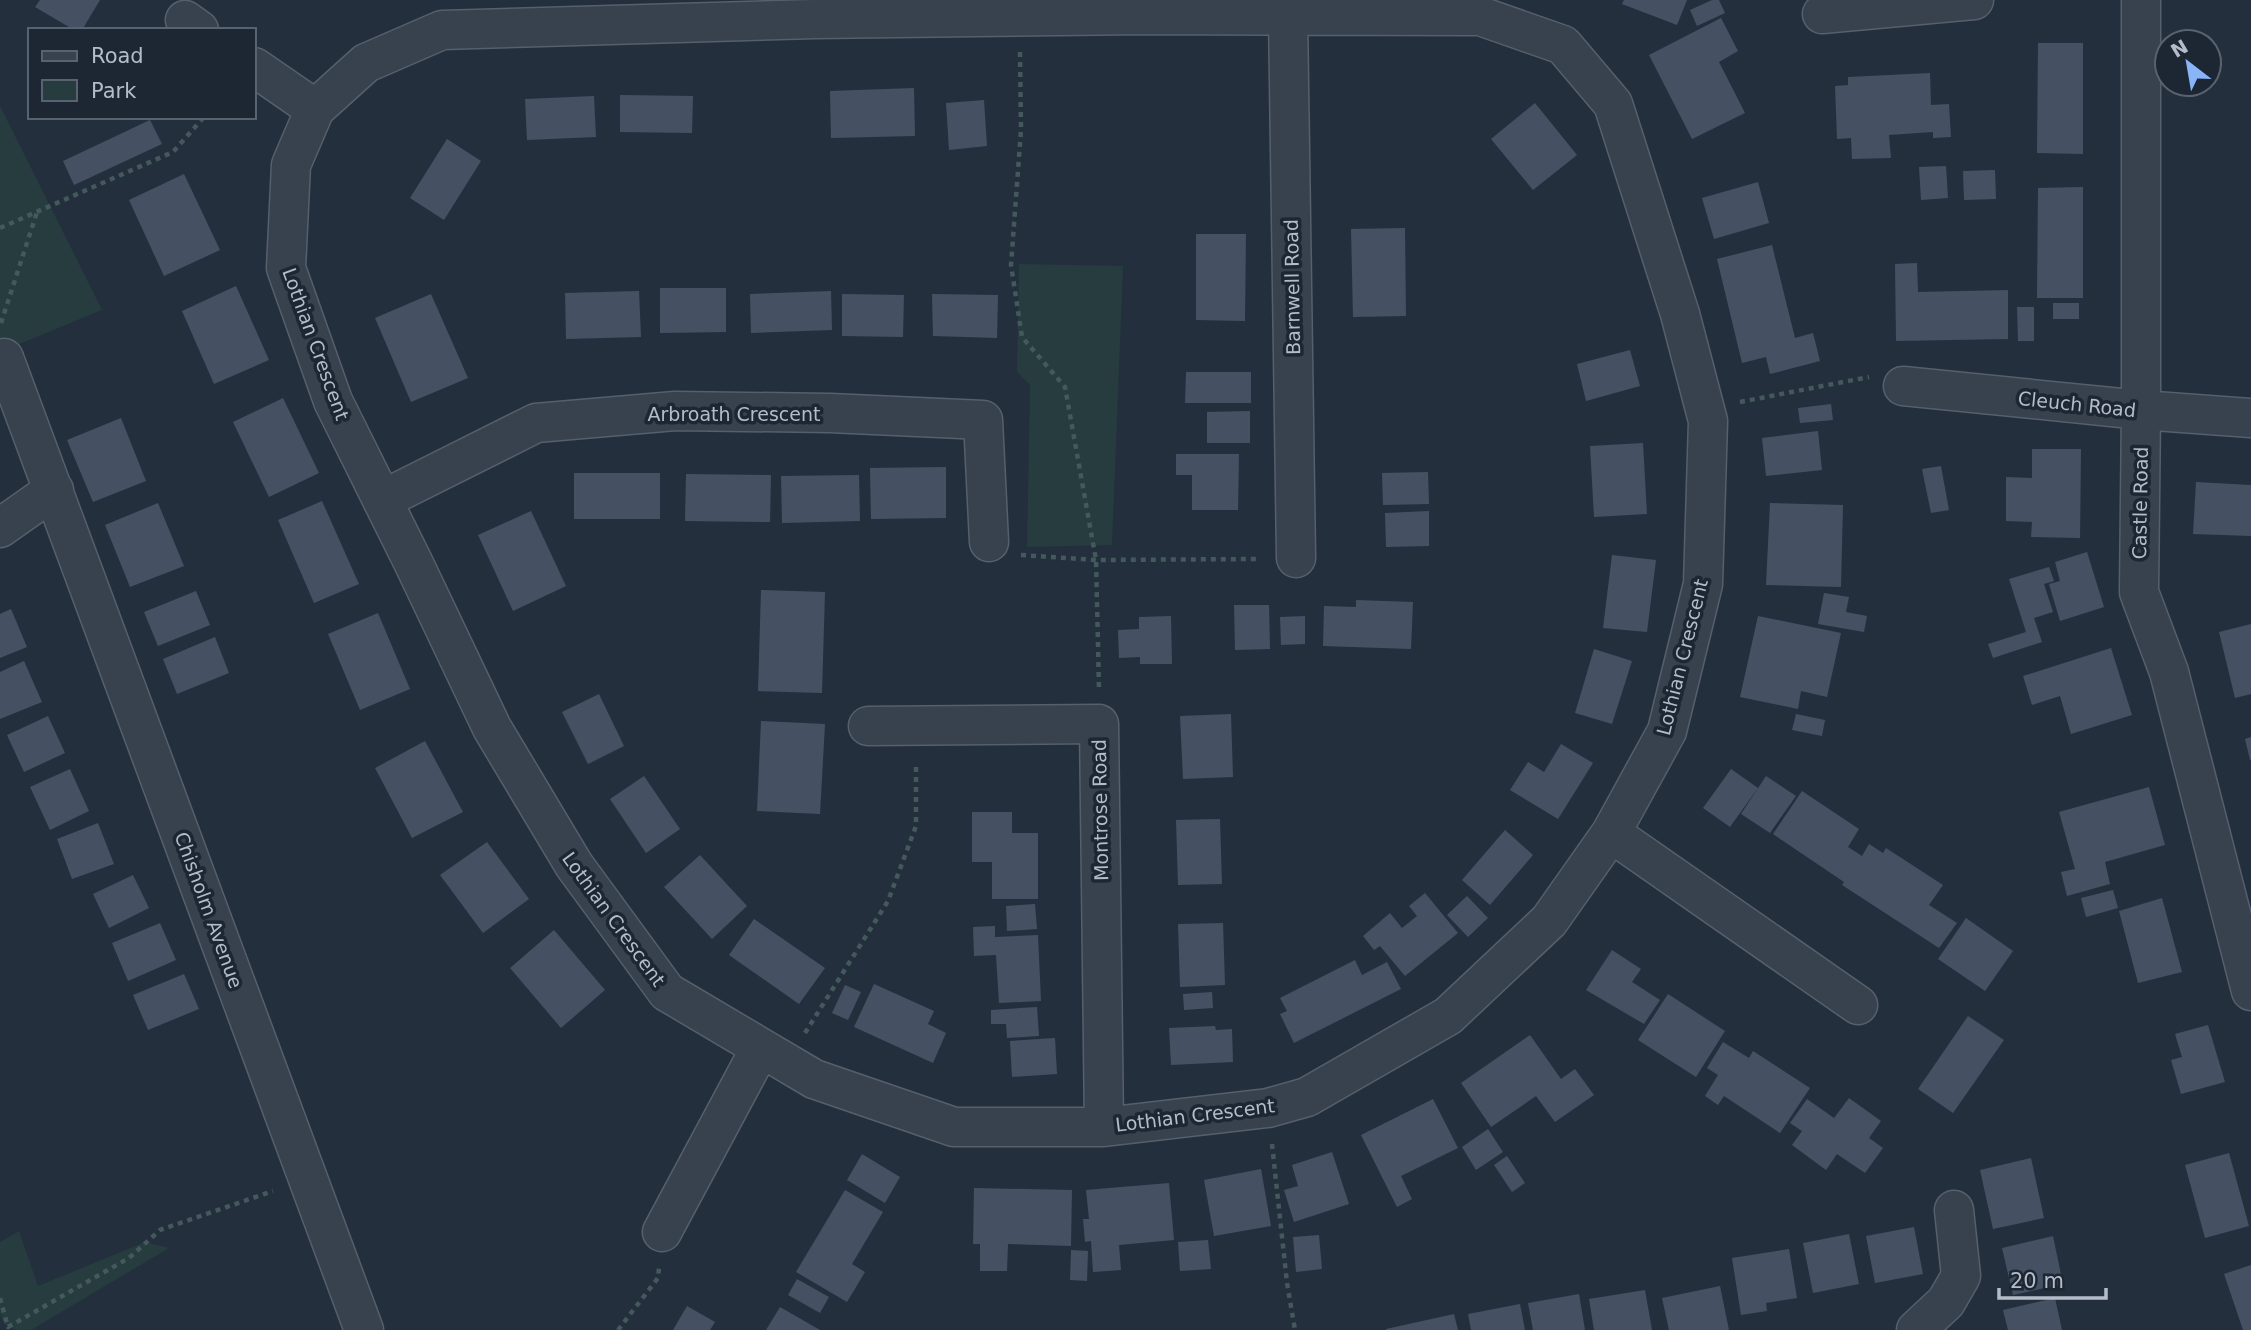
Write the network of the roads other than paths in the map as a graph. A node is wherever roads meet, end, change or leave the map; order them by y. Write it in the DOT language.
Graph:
graph roads {
  1 [pos="1974,0"];
  2 [pos="2141,0"];
  3 [pos="816,10"];
  4 [pos="1822,14"];
  5 [pos="1288,15"];
  6 [pos="256,68"];
  7 [pos="315,109"];
  8 [pos="2,342"];
  9 [pos="1903,386"];
  10 [pos="2141,410"];
  11 [pos="2251,418"];
  12 [pos="54,490"];
  13 [pos="382,500"];
  14 [pos="0,528"];
  15 [pos="989,542"];
  16 [pos="1296,558"];
  17 [pos="868,726"];
  18 [pos="1611,833"];
  19 [pos="2251,991"];
  20 [pos="1858,1005"];
  21 [pos="773,1056"];
  22 [pos="1104,1126"];
  23 [pos="1954,1210"];
  24 [pos="662,1232"];
  25 [pos="364,1330"];
  26 [pos="1916,1330"];
  1 -- 4 [label="street"];
  2 -- 10 [label="street, Castle Road"];
  3 -- 5 [label="street, Lothian Crescent"];
  3 -- 7 [label="street, Lothian Crescent"];
  5 -- 16 [label="street, Barnwell Road"];
  5 -- 18 [label="street, Lothian Crescent"];
  6 -- 7 [label="street"];
  7 -- 13 [label="street, Lothian Crescent"];
  8 -- 12 [label="street, Chisholm Avenue"];
  9 -- 10 [label="street, Cleuch Road"];
  10 -- 11 [label="street, Cleuch Road"];
  10 -- 19 [label="street, Castle Road"];
  12 -- 14 [label="street"];
  12 -- 25 [label="street, Chisholm Avenue"];
  13 -- 15 [label="street, Arbroath Crescent"];
  13 -- 21 [label="street, Lothian Crescent"];
  17 -- 22 [label="street, Montrose Road"];
  18 -- 20 [label="street"];
  18 -- 22 [label="street, Lothian Crescent"];
  21 -- 22 [label="street, Lothian Crescent"];
  21 -- 24 [label="street"];
  23 -- 26 [label="street"];
}
